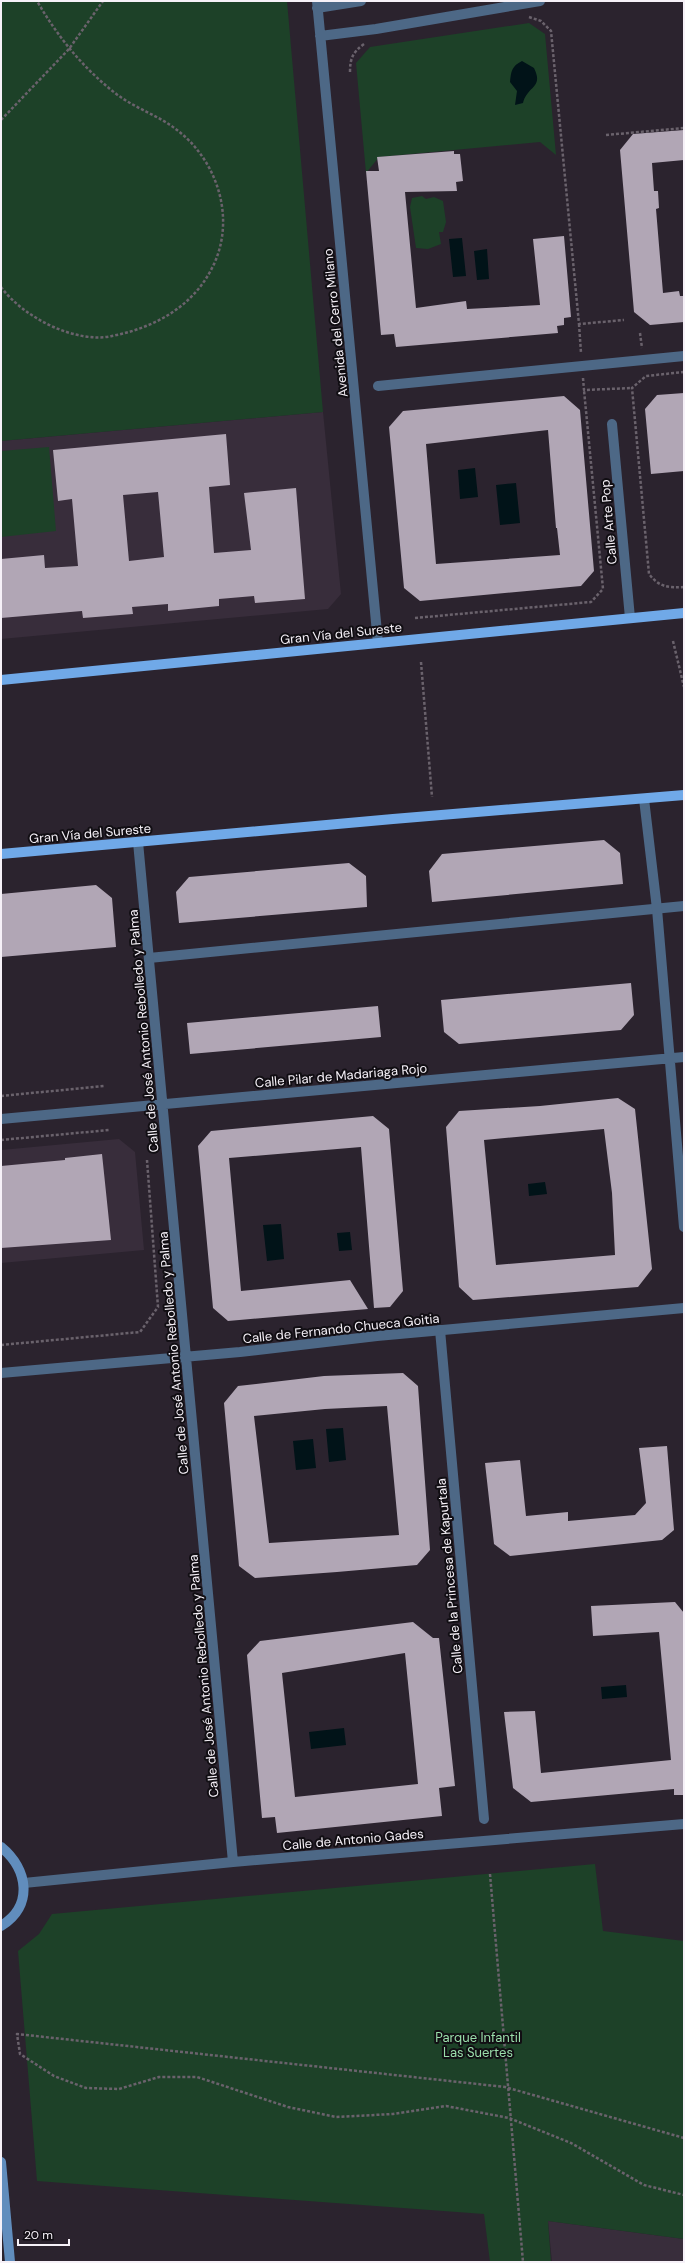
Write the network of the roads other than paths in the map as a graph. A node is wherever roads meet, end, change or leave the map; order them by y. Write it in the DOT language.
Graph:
graph roads {
  1 [pos="361,1"];
  2 [pos="540,1"];
  3 [pos="317,4"];
  4 [pos="320,36"];
  5 [pos="684,356"];
  6 [pos="378,386"];
  7 [pos="612,424"];
  8 [pos="684,613"];
  9 [pos="630,618"];
  10 [pos="378,643"];
  11 [pos="1,680"];
  12 [pos="684,796"];
  13 [pos="644,799"];
  14 [pos="138,842"];
  15 [pos="1,854"];
  16 [pos="684,906"];
  17 [pos="657,909"];
  18 [pos="149,958"];
  19 [pos="684,1057"];
  20 [pos="670,1058"];
  21 [pos="163,1104"];
  22 [pos="1,1119"];
  23 [pos="684,1227"];
  24 [pos="684,1308"];
  25 [pos="440,1330"];
  26 [pos="186,1357"];
  27 [pos="1,1373"];
  28 [pos="484,1819"];
  29 [pos="684,1824"];
  30 [pos="1,1847"];
  31 [pos="233,1862"];
  32 [pos="24,1883"];
  33 [pos="1,1926"];
  34 [pos="1,2162"];
  35 [pos="10,2262"];
  1 -- 3 [label="street"];
  2 -- 4 [label="street"];
  3 -- 4 [label="street, Avenida del Cerro Milano"];
  4 -- 10 [label="street, Avenida del Cerro Milano"];
  5 -- 6 [label="street"];
  7 -- 9 [label="street, Calle Arte Pop"];
  8 -- 9 [label="main road, Gran Vía del Sureste"];
  9 -- 10 [label="main road, Gran Vía del Sureste"];
  10 -- 11 [label="main road, Gran Vía del Sureste"];
  12 -- 13 [label="main road, Gran Vía del Sureste"];
  13 -- 14 [label="main road, Gran Vía del Sureste"];
  13 -- 17 [label="street"];
  14 -- 15 [label="main road, Gran Vía del Sureste"];
  14 -- 18 [label="street, Calle de José Antonio Rebolledo y Palma"];
  16 -- 17 [label="street"];
  17 -- 18 [label="street"];
  17 -- 20 [label="street"];
  18 -- 21 [label="street, Calle de José Antonio Rebolledo y Palma"];
  19 -- 20 [label="street, Calle Pilar de Madariaga Rojo"];
  20 -- 21 [label="street, Calle Pilar de Madariaga Rojo"];
  20 -- 23 [label="street"];
  21 -- 22 [label="street, Calle Pilar de Madariaga Rojo"];
  21 -- 26 [label="street, Calle de José Antonio Rebolledo y Palma"];
  24 -- 25 [label="street, Calle de Fernando Chueca Goitia"];
  25 -- 26 [label="street, Calle de Fernando Chueca Goitia"];
  25 -- 28 [label="street, Calle de la Princesa de Kapurtala"];
  26 -- 27 [label="street, Calle de Fernando Chueca Goitia"];
  26 -- 31 [label="street, Calle de José Antonio Rebolledo y Palma"];
  29 -- 31 [label="street, Calle de Antonio Gades"];
  30 -- 32 [label="main road"];
  31 -- 32 [label="street, Calle de Antonio Gades"];
  32 -- 33 [label="main road"];
  34 -- 35 [label="main road"];
}
